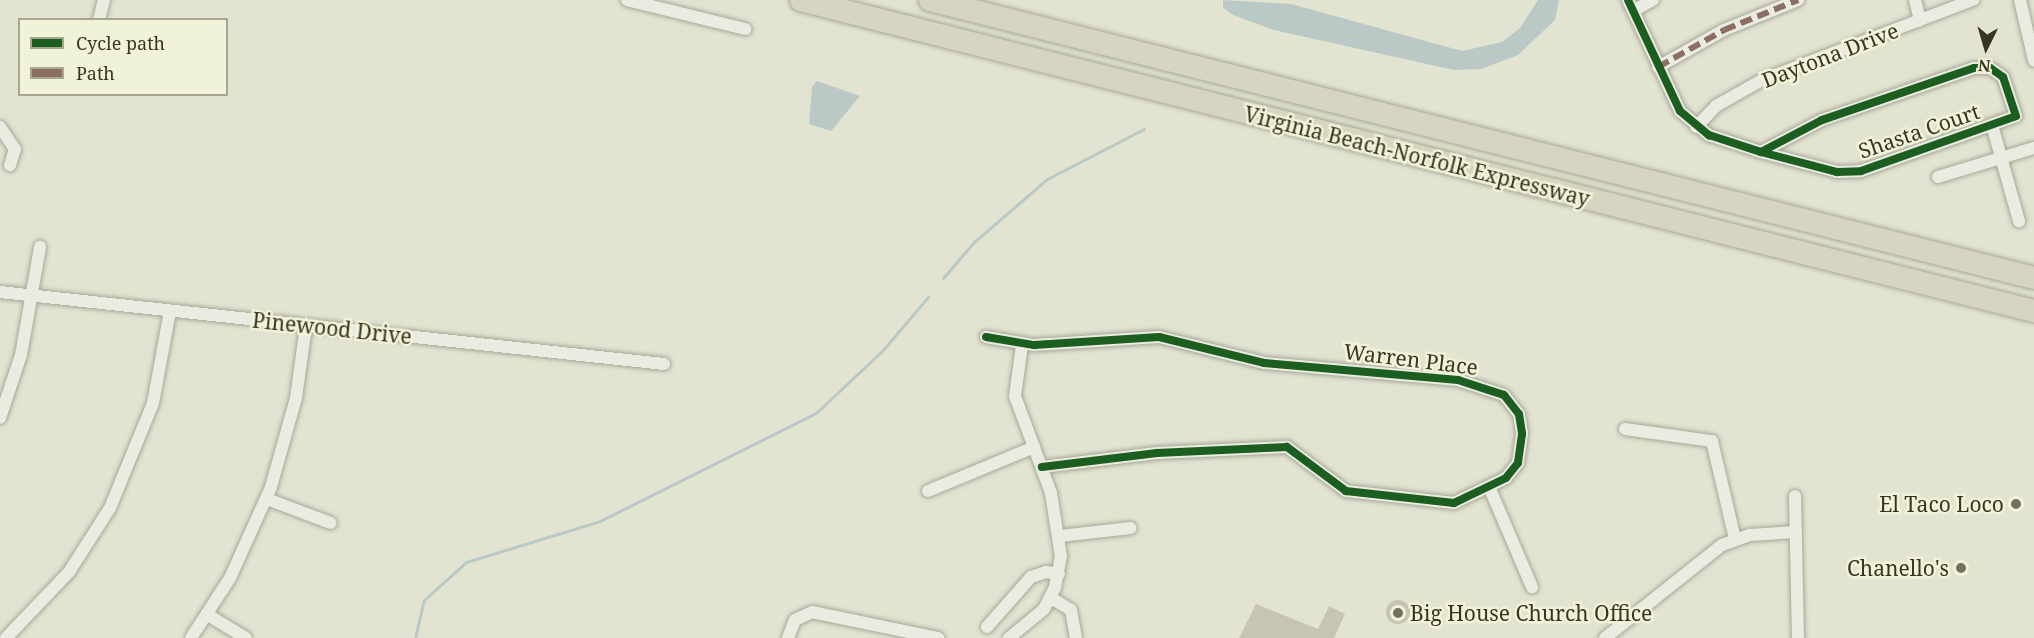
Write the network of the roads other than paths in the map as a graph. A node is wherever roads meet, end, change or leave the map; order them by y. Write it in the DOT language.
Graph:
graph roads {
  1 [pos="104,0"];
  2 [pos="627,0"];
  3 [pos="801,0"];
  4 [pos="930,0"];
  5 [pos="1653,0"];
  6 [pos="1798,0"];
  7 [pos="1915,0"];
  8 [pos="1973,0"];
  9 [pos="2020,0"];
  10 [pos="1630,5"];
  11 [pos="100,18"];
  12 [pos="1920,20"];
  13 [pos="745,29"];
  14 [pos="2034,60"];
  15 [pos="1658,67"];
  16 [pos="1992,125"];
  17 [pos="1696,127"];
  18 [pos="0,128"];
  19 [pos="2034,148"];
  20 [pos="1761,152"];
  21 [pos="2001,157"];
  22 [pos="10,165"];
  23 [pos="1938,177"];
  24 [pos="2019,221"];
  25 [pos="40,247"];
  26 [pos="2034,278"];
  27 [pos="0,292"];
  28 [pos="32,296"];
  29 [pos="170,311"];
  30 [pos="2034,311"];
  31 [pos="306,326"];
  32 [pos="986,337"];
  33 [pos="1022,345"];
  34 [pos="664,364"];
  35 [pos="0,418"];
  36 [pos="1625,429"];
  37 [pos="1034,447"];
  38 [pos="1042,467"];
  39 [pos="1490,489"];
  40 [pos="928,491"];
  41 [pos="1795,495"];
  42 [pos="267,499"];
  43 [pos="331,523"];
  44 [pos="1131,528"];
  45 [pos="1796,532"];
  46 [pos="1060,536"];
  47 [pos="1735,539"];
  48 [pos="1059,574"];
  49 [pos="1532,587"];
  50 [pos="1051,598"];
  51 [pos="208,615"];
  52 [pos="987,627"];
  53 [pos="6,638"];
  54 [pos="191,638"];
  55 [pos="246,638"];
  56 [pos="788,638"];
  57 [pos="938,638"];
  58 [pos="1009,638"];
  59 [pos="1076,638"];
  60 [pos="1605,638"];
  61 [pos="1798,638"];
  1 -- 11 [label="street"];
  2 -- 13 [label="street"];
  3 -- 30 [label="highway, Virginia Beach-Norfolk Expressway"];
  4 -- 26 [label="highway, Virginia Beach-Norfolk Expressway"];
  5 -- 10 [label="street"];
  6 -- 15 [label="street"];
  7 -- 12 [label="street"];
  8 -- 12 [label="street, Daytona Drive"];
  9 -- 14 [label="street"];
  10 -- 15 [label="street"];
  12 -- 17 [label="street, Daytona Drive"];
  15 -- 17 [label="street"];
  16 -- 20 [label="street, Shasta Court"];
  16 -- 20 [label="street, Shasta Court"];
  16 -- 21 [label="street"];
  17 -- 20 [label="street, Shasta Court"];
  18 -- 22 [label="street"];
  19 -- 21 [label="street"];
  21 -- 23 [label="street"];
  21 -- 24 [label="street"];
  25 -- 28 [label="street"];
  27 -- 28 [label="street, Pinewood Drive"];
  28 -- 29 [label="street, Pinewood Drive"];
  28 -- 35 [label="street"];
  29 -- 31 [label="street, Pinewood Drive"];
  29 -- 53 [label="street"];
  31 -- 34 [label="street, Pinewood Drive"];
  31 -- 42 [label="street"];
  32 -- 33 [label="street, Warren Place"];
  33 -- 37 [label="street"];
  33 -- 39 [label="street, Warren Place"];
  36 -- 47 [label="street"];
  37 -- 38 [label="street"];
  37 -- 40 [label="street"];
  38 -- 39 [label="street, Warren Place"];
  38 -- 46 [label="street"];
  39 -- 49 [label="street"];
  41 -- 45 [label="street"];
  42 -- 43 [label="street"];
  42 -- 51 [label="street"];
  44 -- 46 [label="street"];
  45 -- 47 [label="street"];
  45 -- 61 [label="street"];
  46 -- 48 [label="street"];
  47 -- 60 [label="street"];
  48 -- 50 [label="street"];
  48 -- 52 [label="street"];
  50 -- 58 [label="street"];
  50 -- 59 [label="street"];
  51 -- 54 [label="street"];
  51 -- 55 [label="street"];
  56 -- 57 [label="street"];
}
